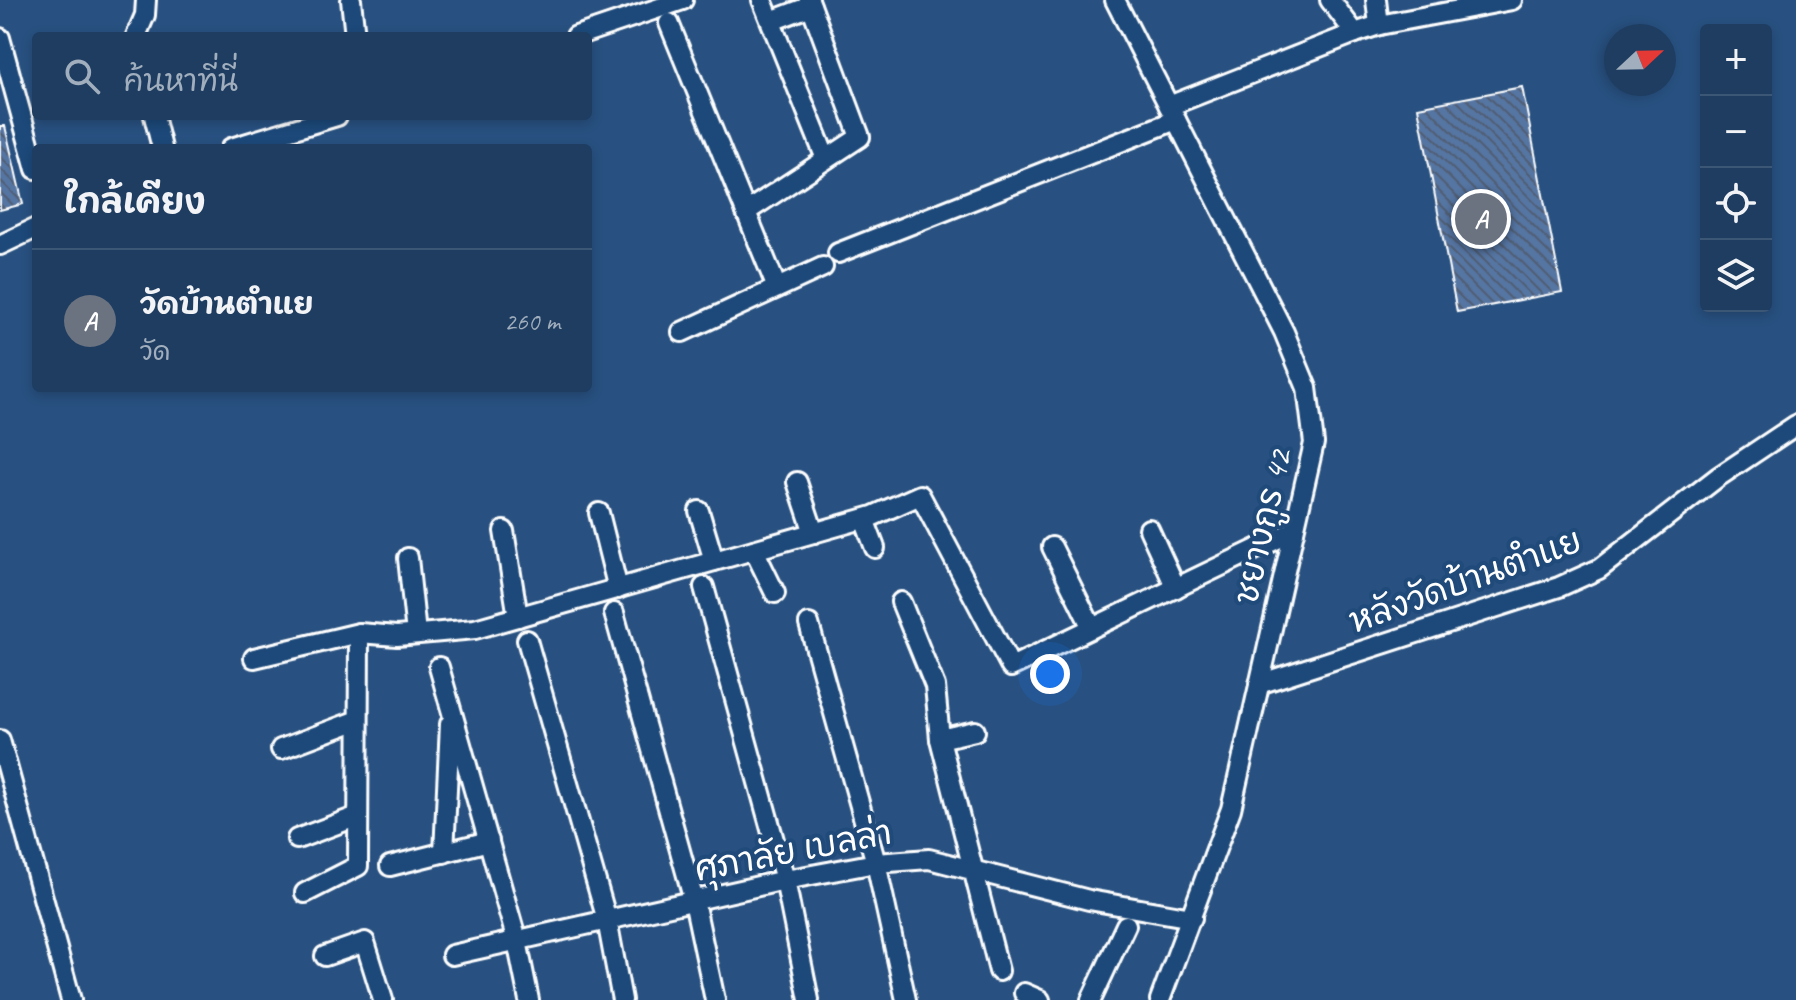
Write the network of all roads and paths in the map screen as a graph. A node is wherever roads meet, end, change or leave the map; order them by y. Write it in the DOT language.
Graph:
graph roads {
  1 [pos="146,0"];
  2 [pos="351,0"];
  3 [pos="683,0"];
  4 [pos="762,0"];
  5 [pos="1115,0"];
  6 [pos="1330,0"];
  7 [pos="1376,0"];
  8 [pos="1512,0"];
  9 [pos="810,3"];
  10 [pos="771,21"];
  11 [pos="669,23"];
  12 [pos="1379,25"];
  13 [pos="138,32"];
  14 [pos="355,32"];
  15 [pos="588,32"];
  16 [pos="1355,33"];
  17 [pos="0,38"];
  18 [pos="1172,113"];
  19 [pos="155,120"];
  20 [pos="324,120"];
  21 [pos="161,144"];
  22 [pos="244,144"];
  23 [pos="32,154"];
  24 [pos="826,159"];
  25 [pos="746,212"];
  26 [pos="32,230"];
  27 [pos="0,245"];
  28 [pos="838,253"];
  29 [pos="823,267"];
  30 [pos="777,288"];
  31 [pos="682,332"];
  32 [pos="1796,425"];
  33 [pos="797,482"];
  34 [pos="699,511"];
  35 [pos="599,513"];
  36 [pos="864,519"];
  37 [pos="1149,529"];
  38 [pos="504,531"];
  39 [pos="1294,531"];
  40 [pos="814,533"];
  41 [pos="1052,547"];
  42 [pos="875,548"];
  43 [pos="754,550"];
  44 [pos="408,558"];
  45 [pos="714,561"];
  46 [pos="704,587"];
  47 [pos="1176,588"];
  48 [pos="618,589"];
  49 [pos="775,593"];
  50 [pos="901,602"];
  51 [pos="614,613"];
  52 [pos="518,617"];
  53 [pos="809,624"];
  54 [pos="1092,628"];
  55 [pos="359,633"];
  56 [pos="416,634"];
  57 [pos="527,640"];
  58 [pos="254,658"];
  59 [pos="439,667"];
  60 [pos="1259,684"];
  61 [pos="451,708"];
  62 [pos="358,720"];
  63 [pos="975,731"];
  64 [pos="940,739"];
  65 [pos="0,740"];
  66 [pos="281,749"];
  67 [pos="358,816"];
  68 [pos="297,839"];
  69 [pos="489,841"];
  70 [pos="444,853"];
  71 [pos="876,863"];
  72 [pos="390,866"];
  73 [pos="976,871"];
  74 [pos="785,880"];
  75 [pos="305,893"];
  76 [pos="694,901"];
  77 [pos="1192,918"];
  78 [pos="607,920"];
  79 [pos="1126,925"];
  80 [pos="517,941"];
  81 [pos="452,955"];
  82 [pos="325,956"];
  83 [pos="999,971"];
  84 [pos="71,1000"];
  85 [pos="383,1000"];
  86 [pos="529,1000"];
  87 [pos="622,1000"];
  88 [pos="715,1000"];
  89 [pos="809,1000"];
  90 [pos="906,1000"];
  91 [pos="1091,1000"];
  92 [pos="1160,1000"];
  1 -- 13 [label="street"];
  2 -- 14 [label="street"];
  3 -- 15 [label="street"];
  4 -- 10 [label="street"];
  5 -- 18 [label="street, ชยางกูร 42"];
  6 -- 16 [label="street"];
  7 -- 12 [label="street"];
  8 -- 12 [label="street"];
  9 -- 10 [label="street"];
  9 -- 24 [label="street"];
  10 -- 24 [label="street"];
  11 -- 25 [label="street"];
  12 -- 16 [label="street"];
  16 -- 18 [label="street"];
  17 -- 23 [label="street"];
  18 -- 28 [label="street"];
  18 -- 39 [label="street, ชยางกูร 42"];
  19 -- 21 [label="street"];
  20 -- 22 [label="street"];
  24 -- 25 [label="street"];
  25 -- 30 [label="street"];
  26 -- 27 [label="street"];
  29 -- 30 [label="street"];
  30 -- 31 [label="street"];
  32 -- 60 [label="street, หลังวัดบ้านตำแย"];
  33 -- 40 [label="street"];
  34 -- 45 [label="street"];
  35 -- 48 [label="street"];
  36 -- 40 [label="street"];
  36 -- 42 [label="street"];
  36 -- 54 [label="street"];
  37 -- 47 [label="street"];
  38 -- 52 [label="street"];
  39 -- 47 [label="street"];
  39 -- 60 [label="street, ชยางกูร 42"];
  40 -- 43 [label="street"];
  41 -- 54 [label="street"];
  43 -- 45 [label="street"];
  43 -- 49 [label="street"];
  44 -- 56 [label="street"];
  45 -- 48 [label="street"];
  46 -- 74 [label="street"];
  47 -- 54 [label="street"];
  48 -- 52 [label="street"];
  50 -- 64 [label="street"];
  51 -- 76 [label="street"];
  52 -- 56 [label="street"];
  53 -- 71 [label="street"];
  55 -- 56 [label="street"];
  55 -- 58 [label="street"];
  55 -- 62 [label="street"];
  57 -- 78 [label="street"];
  59 -- 61 [label="street"];
  60 -- 77 [label="street, ชยางกูร 42"];
  61 -- 69 [label="street"];
  61 -- 70 [label="street"];
  62 -- 66 [label="street"];
  62 -- 67 [label="street"];
  63 -- 64 [label="street"];
  64 -- 73 [label="street"];
  65 -- 84 [label="street"];
  67 -- 68 [label="street"];
  67 -- 75 [label="street"];
  69 -- 70 [label="street"];
  69 -- 80 [label="street"];
  70 -- 72 [label="street"];
  71 -- 73 [label="street, ศุภาลัย เบลล่า"];
  71 -- 74 [label="street, ศุภาลัย เบลล่า"];
  71 -- 90 [label="street"];
  73 -- 77 [label="street, ศุภาลัย เบลล่า"];
  73 -- 83 [label="street"];
  74 -- 76 [label="street, ศุภาลัย เบลล่า"];
  74 -- 89 [label="street"];
  76 -- 78 [label="street, ศุภาลัย เบลล่า"];
  76 -- 88 [label="street"];
  77 -- 92 [label="street, ชยางกูร 42"];
  78 -- 80 [label="street, ศุภาลัย เบลล่า"];
  78 -- 87 [label="street"];
  79 -- 91 [label="street"];
  80 -- 81 [label="street, ศุภาลัย เบลล่า"];
  80 -- 86 [label="street"];
  82 -- 85 [label="street"];
}
